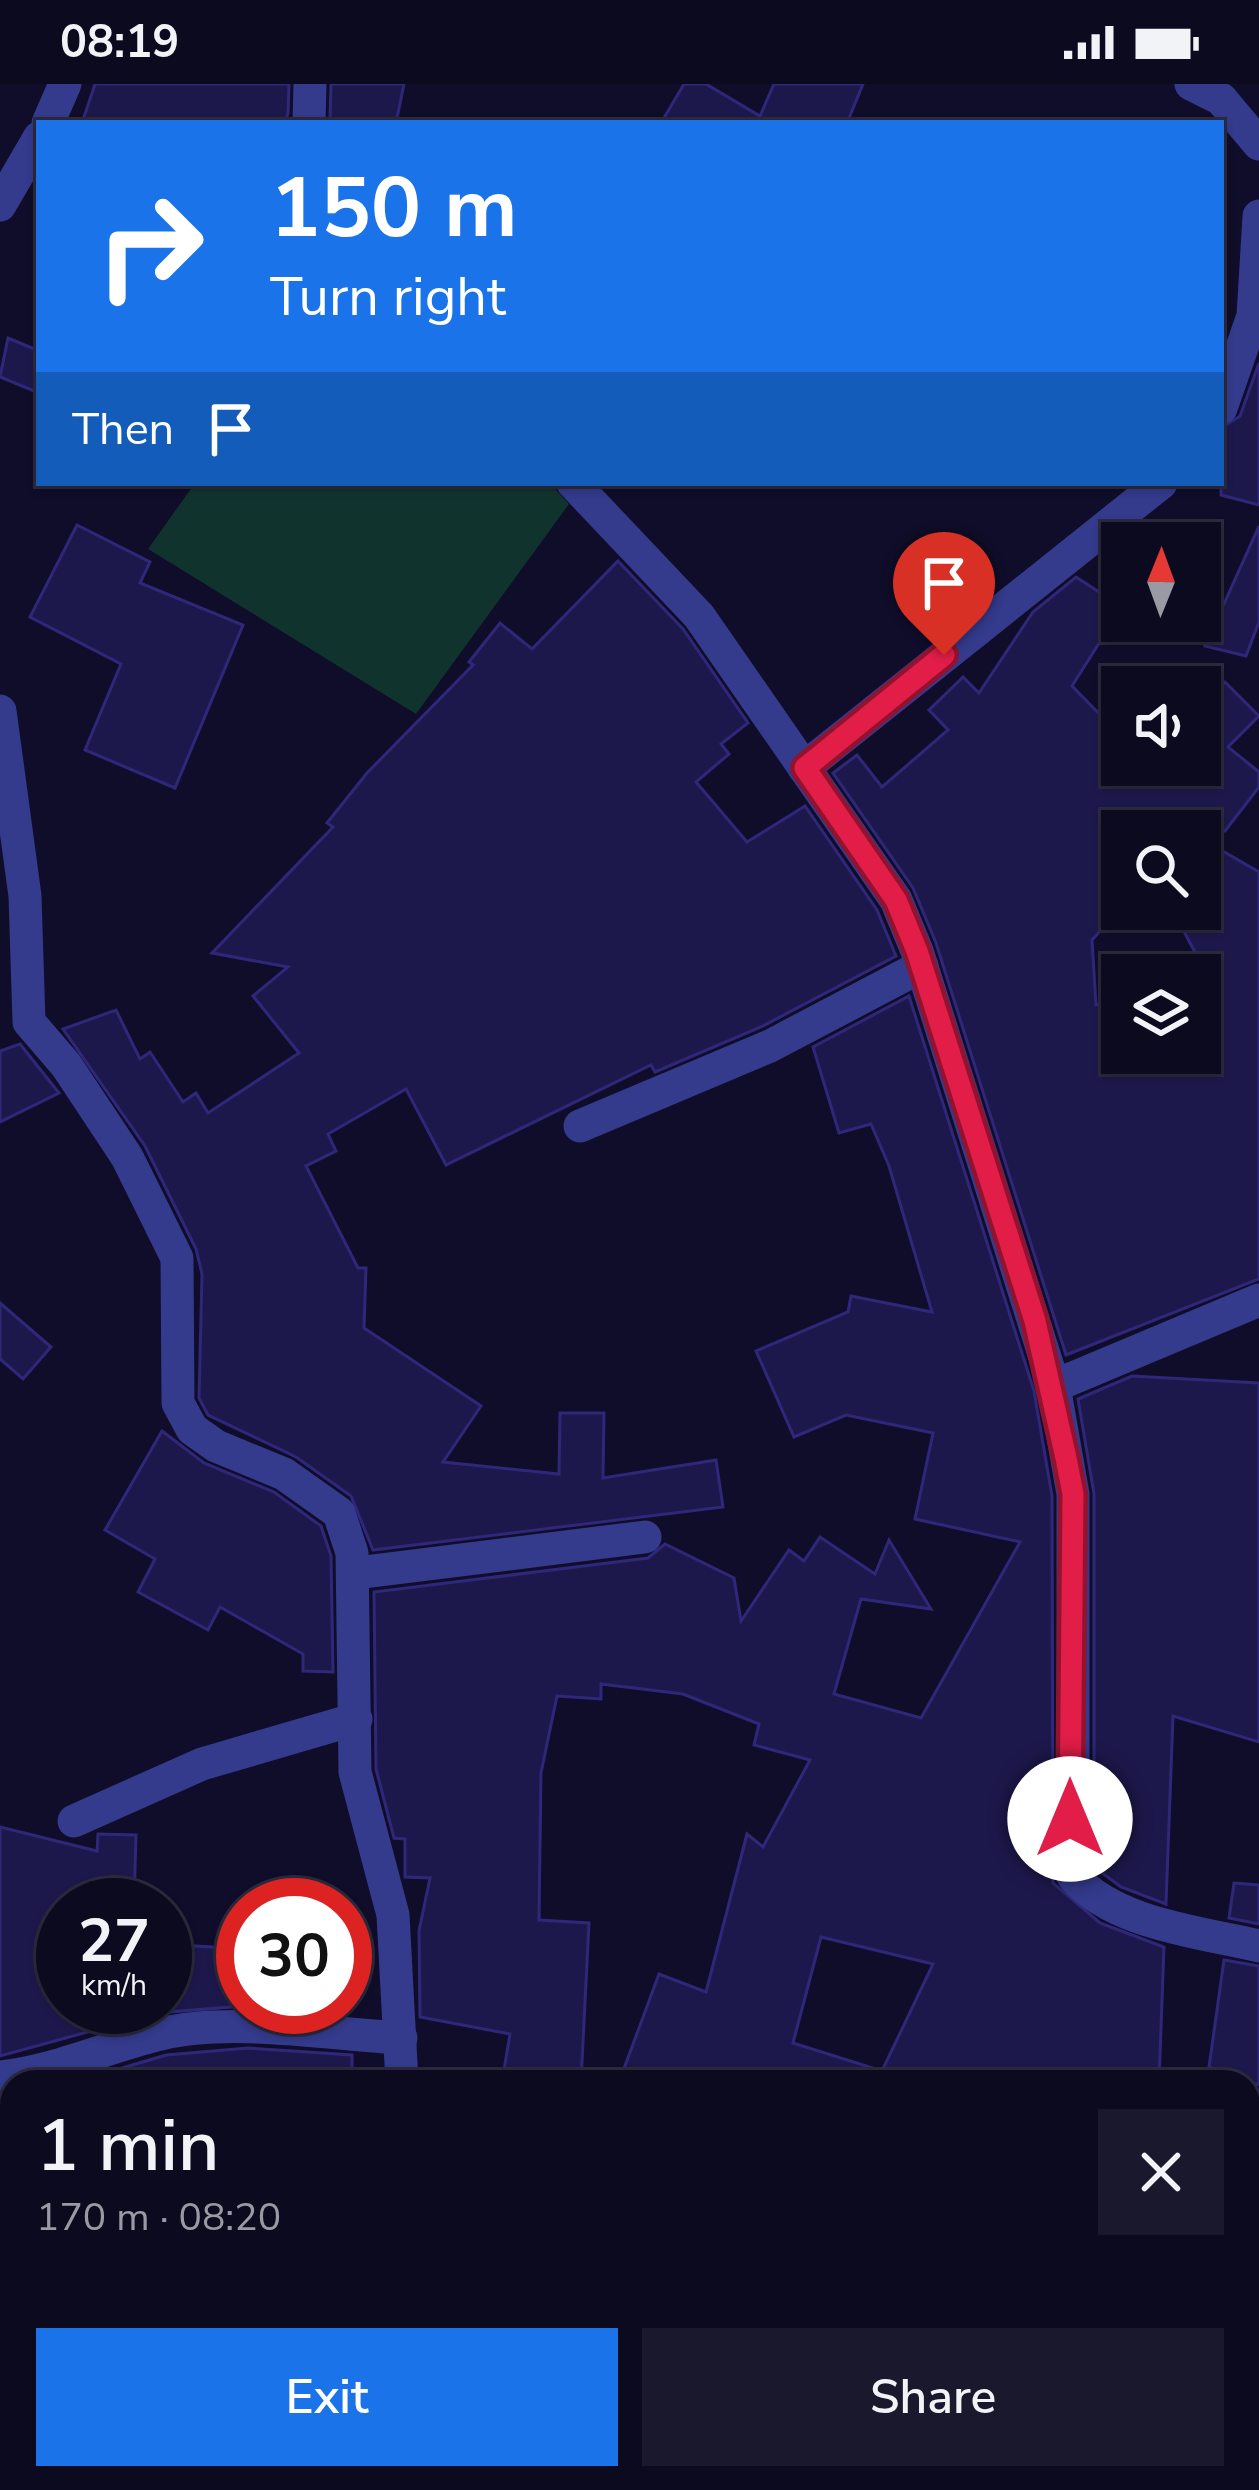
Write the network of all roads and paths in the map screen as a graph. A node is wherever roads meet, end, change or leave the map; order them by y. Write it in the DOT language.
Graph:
graph roads {
  1 [pos="65,84"];
  2 [pos="310,84"];
  3 [pos="1190,84"];
  4 [pos="49,120"];
  5 [pos="309,120"];
  6 [pos="36,143"];
  7 [pos="1259,144"];
  8 [pos="0,205"];
  9 [pos="1259,216"];
  10 [pos="1224,399"];
  11 [pos="576,486"];
  12 [pos="1157,486"];
  13 [pos="0,711"];
  14 [pos="805,768"];
  15 [pos="922,966"];
  16 [pos="15,1028"];
  17 [pos="580,1126"];
  18 [pos="1259,1300"];
  19 [pos="1054,1385"];
  20 [pos="645,1537"];
  21 [pos="356,1574"];
  22 [pos="356,1720"];
  23 [pos="74,1821"];
  24 [pos="1259,1946"];
  25 [pos="401,2038"];
  26 [pos="34,2070"];
  27 [pos="402,2070"];
  1 -- 4 [label="street"];
  2 -- 5 [label="street"];
  3 -- 7 [label="street"];
  6 -- 8 [label="street"];
  9 -- 10 [label="street"];
  11 -- 14 [label="street"];
  12 -- 14 [label="street"];
  13 -- 16 [label="street"];
  14 -- 15 [label="street"];
  15 -- 17 [label="street"];
  15 -- 19 [label="street"];
  16 -- 21 [label="street"];
  18 -- 19 [label="street"];
  19 -- 24 [label="street"];
  20 -- 21 [label="street"];
  21 -- 22 [label="street"];
  22 -- 23 [label="street"];
  22 -- 25 [label="street"];
  25 -- 26 [label="street"];
  25 -- 27 [label="street"];
}
